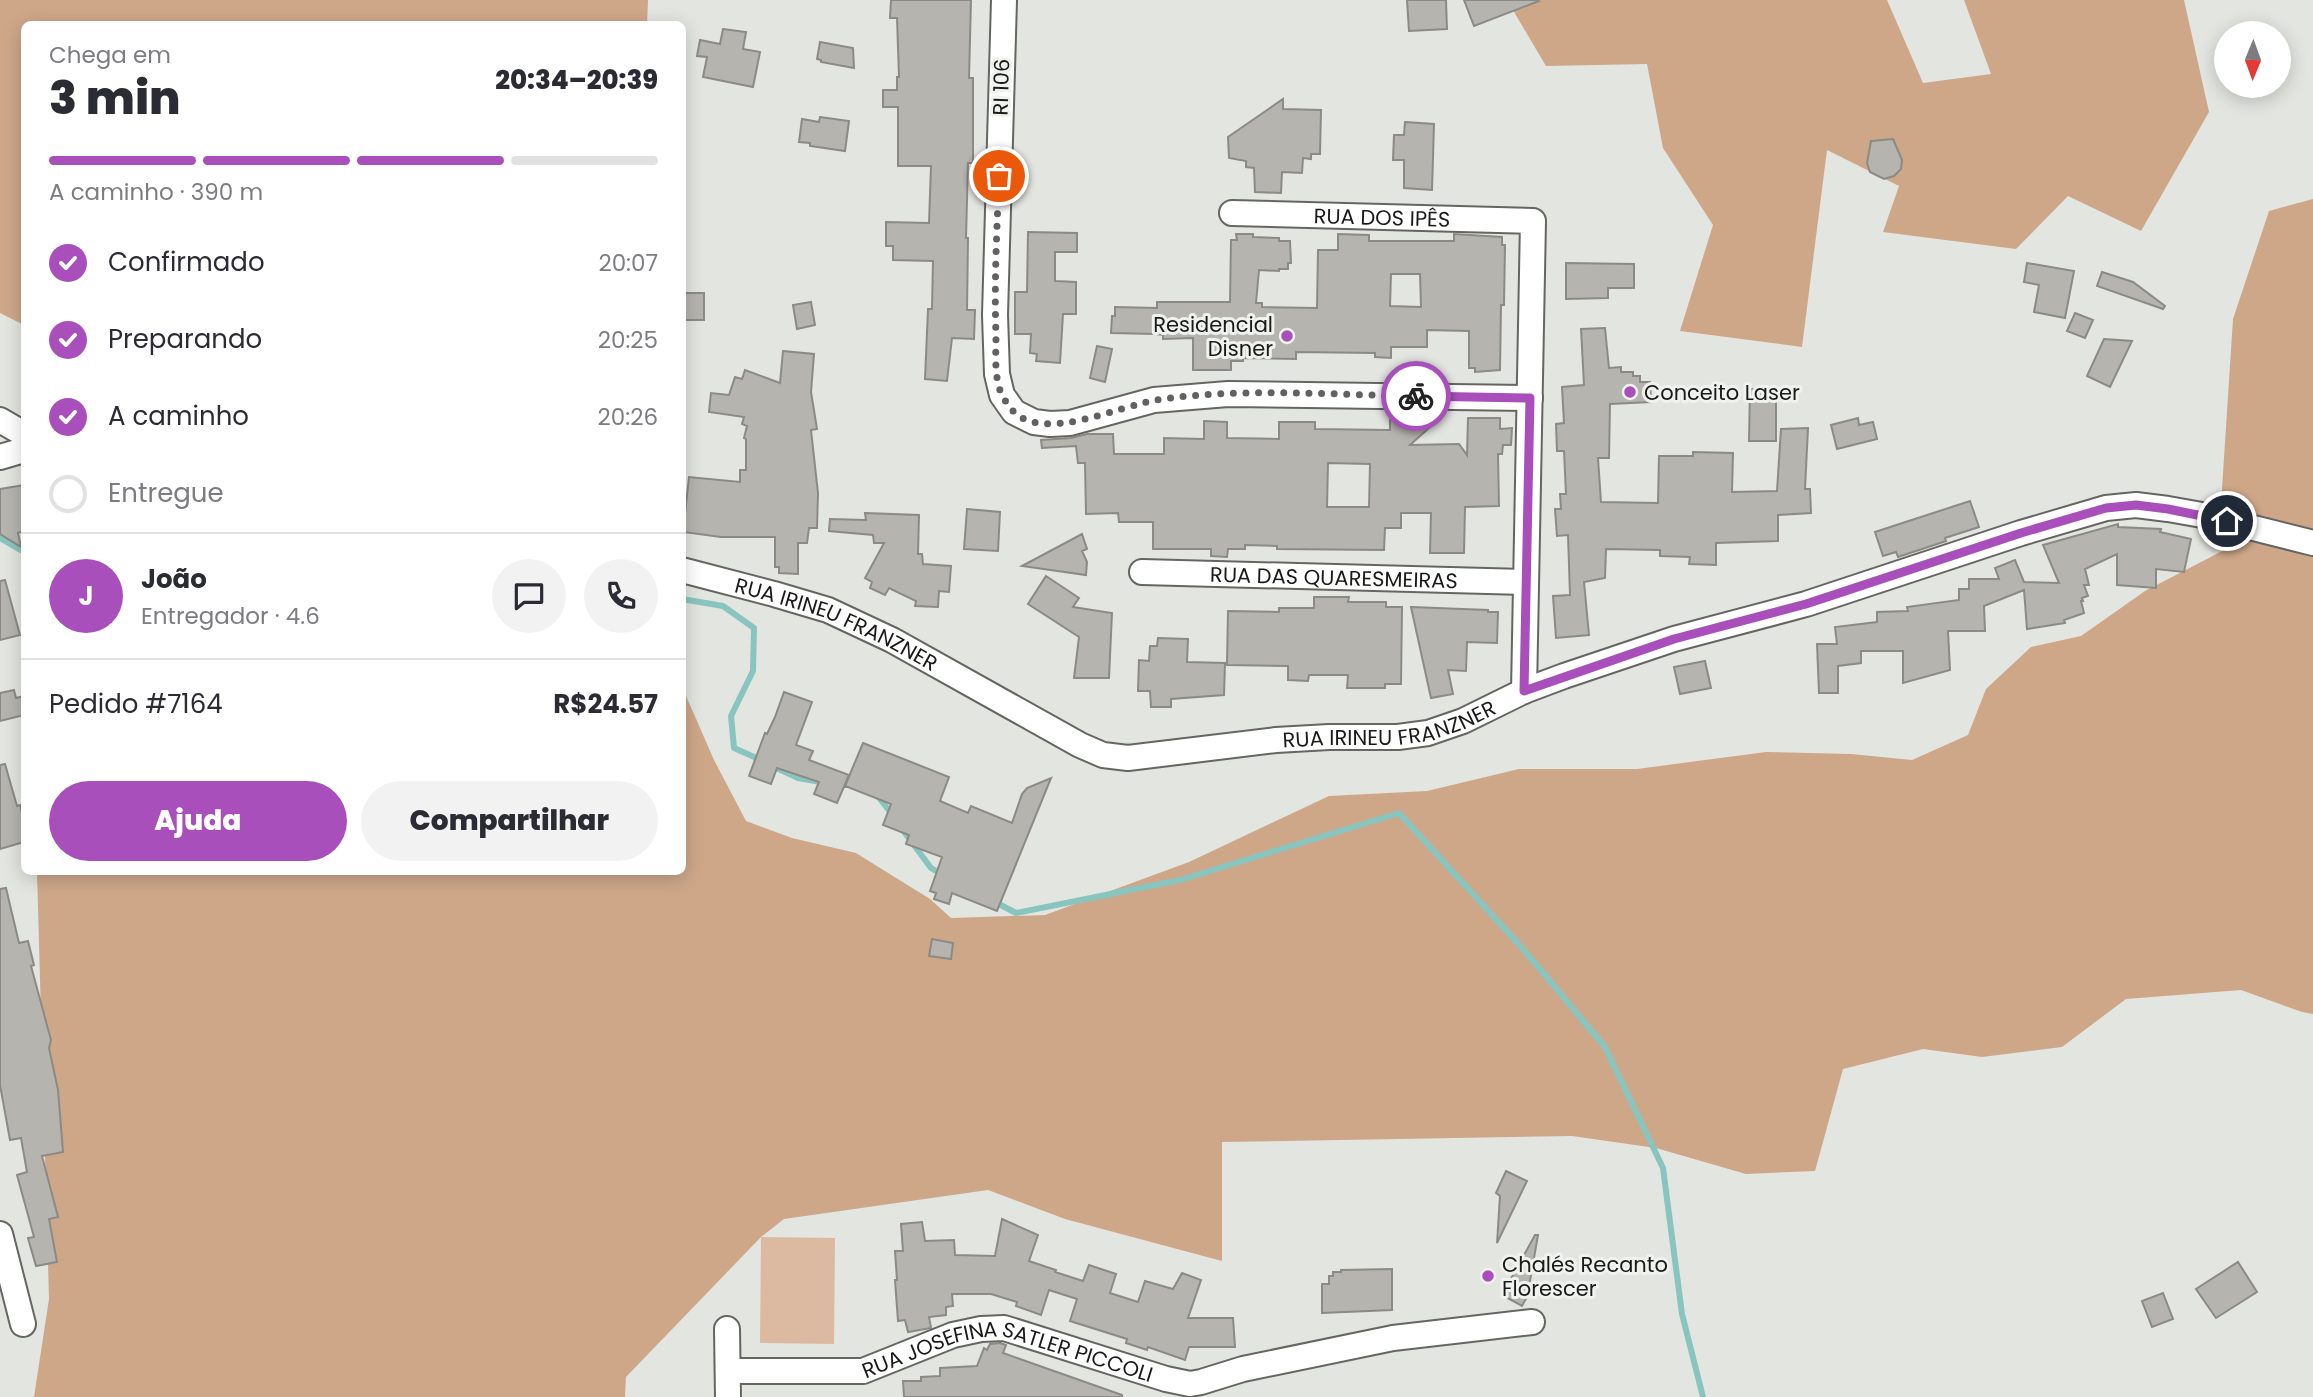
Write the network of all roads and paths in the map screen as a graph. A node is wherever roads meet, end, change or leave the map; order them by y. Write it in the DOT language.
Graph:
graph roads {
  1 [pos="1004,0"];
  2 [pos="1232,213"];
  3 [pos="1530,398"];
  4 [pos="0,420"];
  5 [pos="21,432"];
  6 [pos="21,451"];
  7 [pos="0,457"];
  8 [pos="2313,543"];
  9 [pos="686,571"];
  10 [pos="1143,572"];
  11 [pos="1525,582"];
  12 [pos="1524,691"];
  13 [pos="0,1234"];
  14 [pos="1532,1322"];
  15 [pos="23,1324"];
  16 [pos="727,1329"];
  17 [pos="728,1371"];
  18 [pos="728,1397"];
  1 -- 3 [label="street, RI 106"];
  2 -- 3 [label="street, RUA DOS IPÊS"];
  3 -- 11 [label="street"];
  4 -- 5 [label="street"];
  6 -- 7 [label="street"];
  8 -- 12 [label="street, RUA IRINEU FRANZNER"];
  9 -- 12 [label="street, RUA IRINEU FRANZNER"];
  10 -- 11 [label="street, RUA DAS QUARESMEIRAS"];
  11 -- 12 [label="street"];
  13 -- 15 [label="street"];
  14 -- 17 [label="street, RUA JOSEFINA SATLER PICCOLI"];
  16 -- 17 [label="street"];
  17 -- 18 [label="street"];
}
